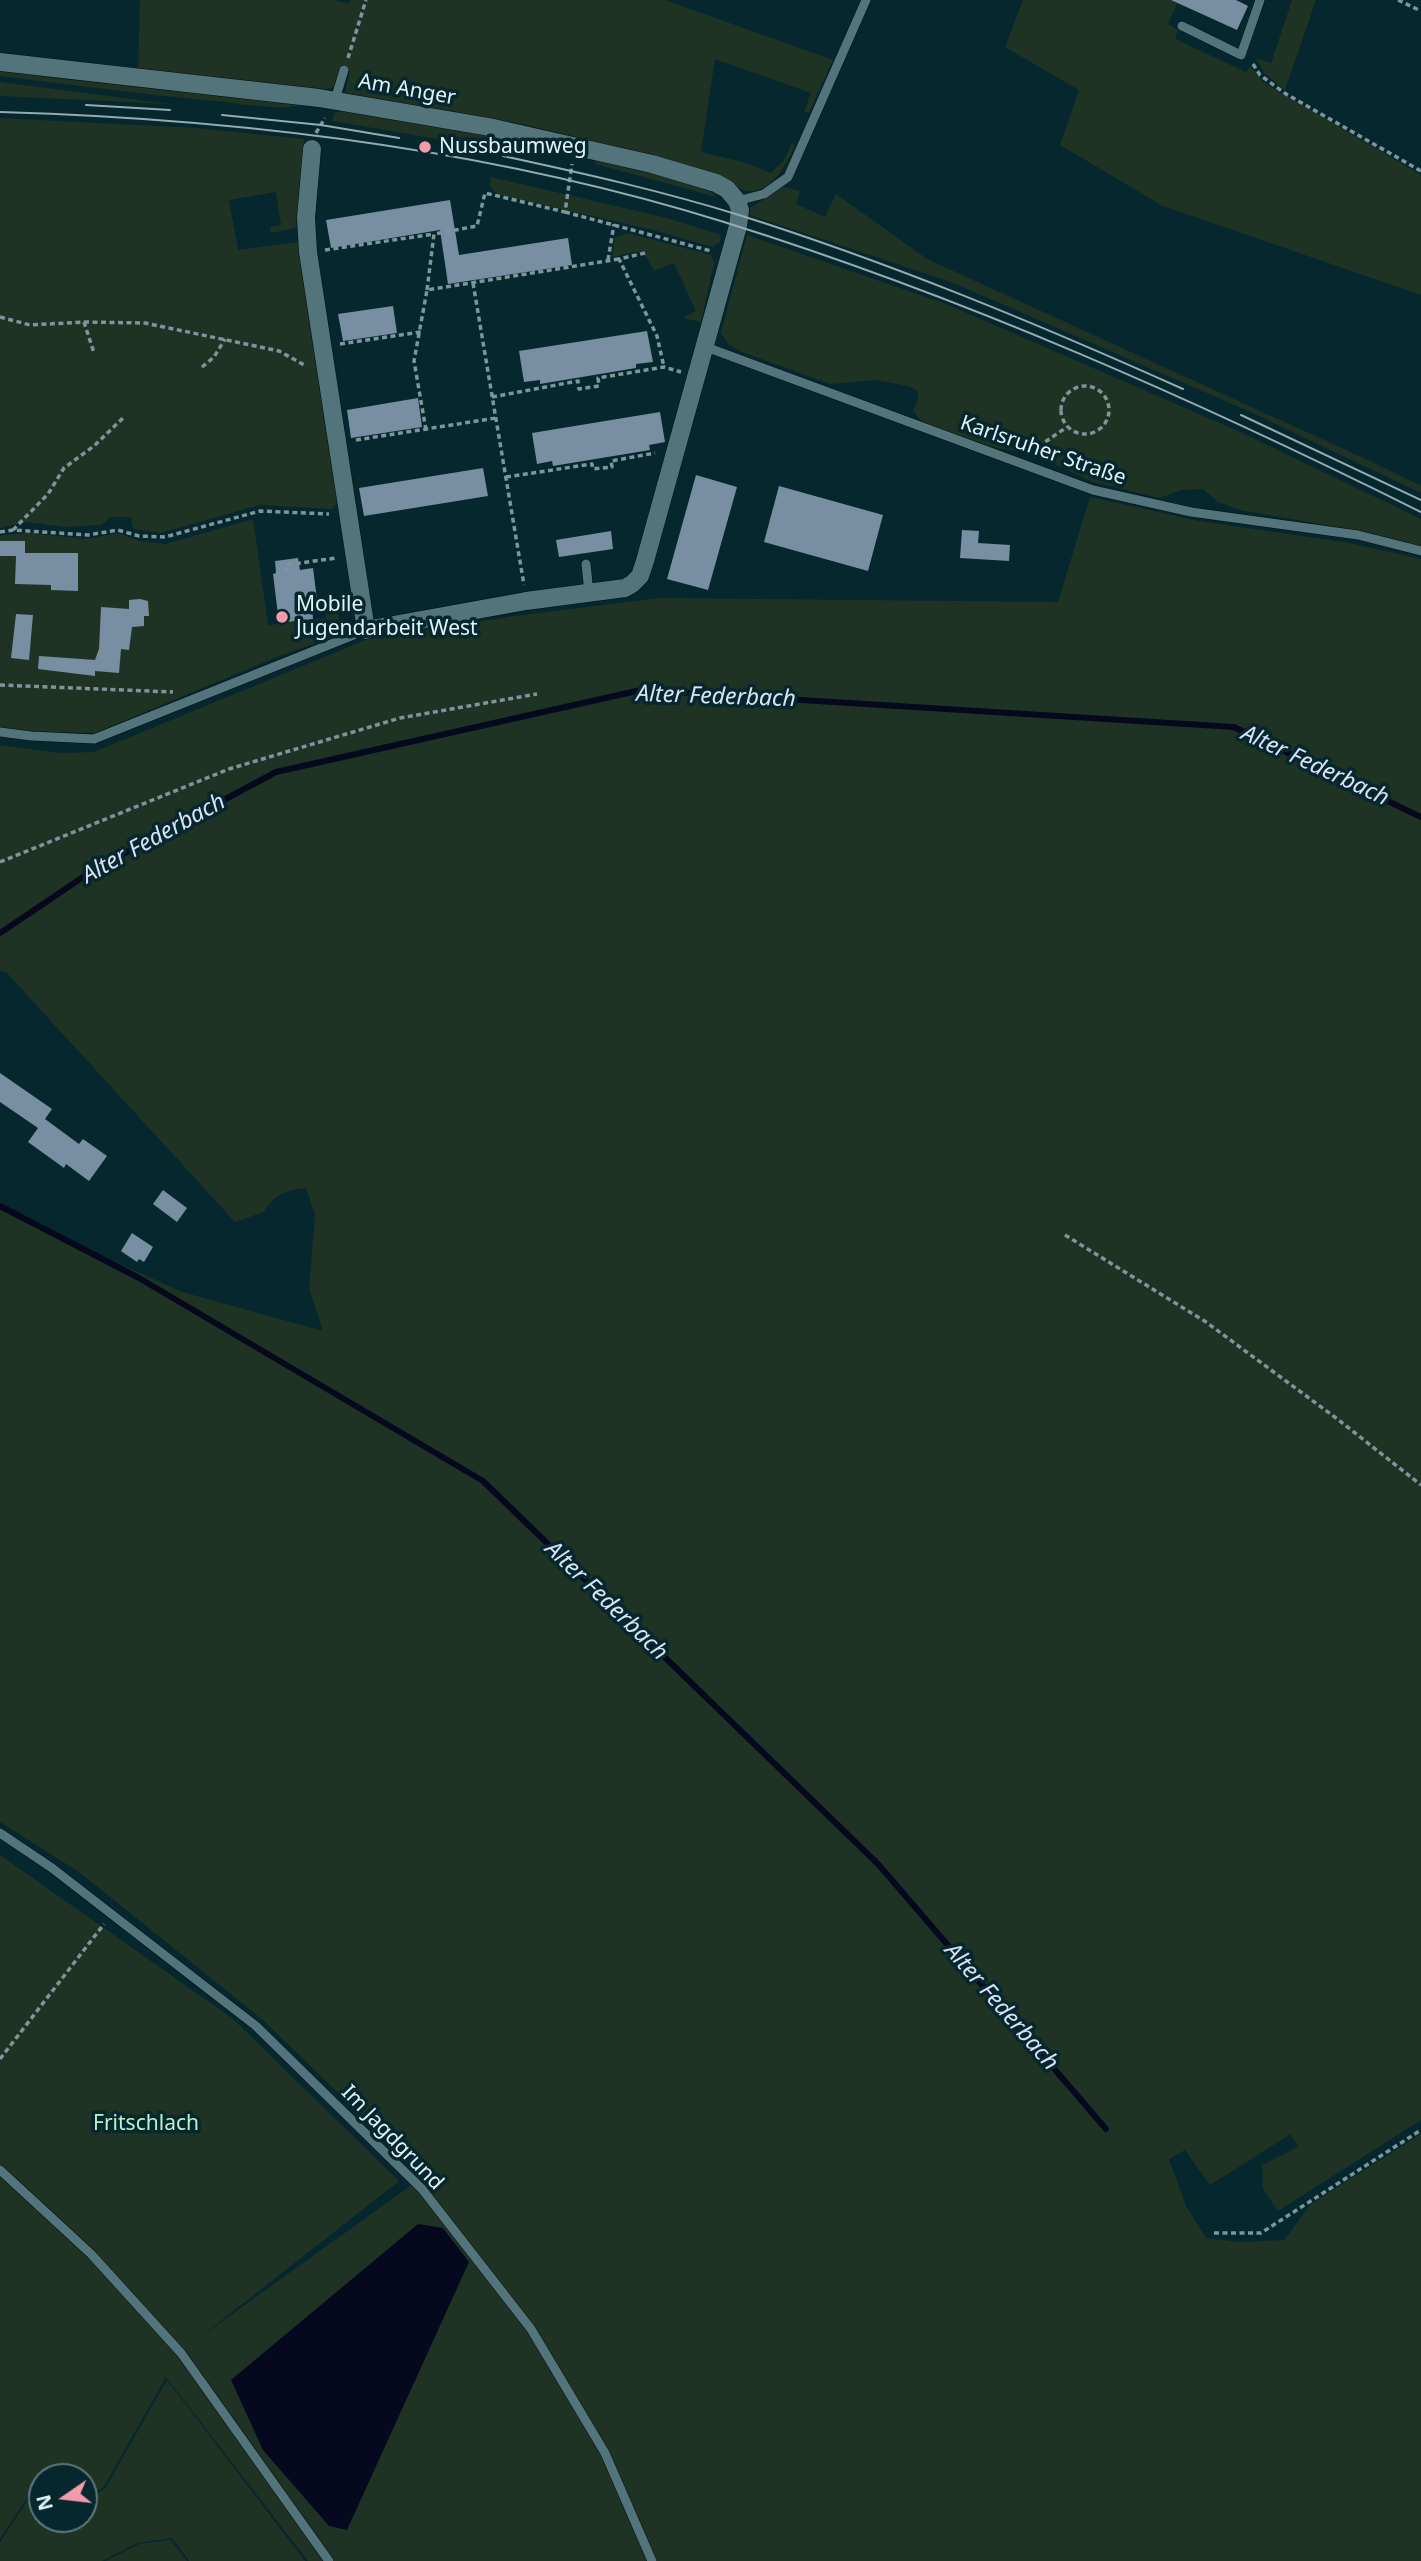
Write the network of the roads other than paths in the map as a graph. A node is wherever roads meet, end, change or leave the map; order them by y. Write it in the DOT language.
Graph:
graph roads {
  1 [pos="866,0"];
  2 [pos="1260,0"];
  3 [pos="1182,26"];
  4 [pos="0,62"];
  5 [pos="344,70"];
  6 [pos="328,99"];
  7 [pos="313,142"];
  8 [pos="737,201"];
  9 [pos="706,346"];
  10 [pos="1421,551"];
  11 [pos="586,564"];
  12 [pos="589,593"];
  13 [pos="366,630"];
  14 [pos="0,732"];
  15 [pos="0,1833"];
  16 [pos="0,2170"];
  17 [pos="329,2561"];
  18 [pos="652,2561"];
  1 -- 8 [label="lane"];
  2 -- 3 [label="lane"];
  4 -- 6 [label="street, Am Anger"];
  5 -- 6 [label="lane"];
  6 -- 8 [label="street, Am Anger"];
  7 -- 13 [label="street"];
  8 -- 9 [label="street"];
  9 -- 10 [label="lane, Karlsruher Straße"];
  9 -- 12 [label="street"];
  11 -- 12 [label="lane"];
  12 -- 13 [label="street"];
  13 -- 14 [label="lane"];
  15 -- 18 [label="lane, Im Jagdgrund"];
  16 -- 17 [label="lane"];
}
